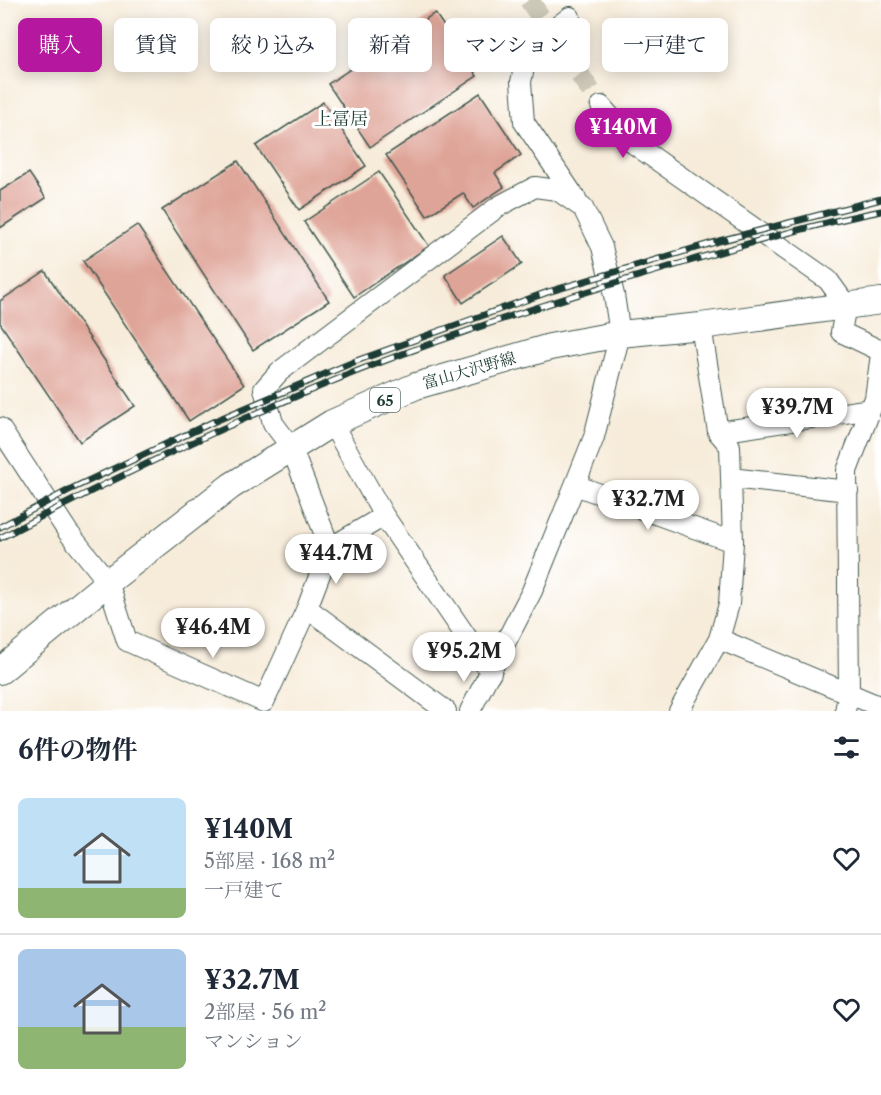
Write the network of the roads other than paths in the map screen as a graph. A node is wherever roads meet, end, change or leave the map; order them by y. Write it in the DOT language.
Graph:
graph roads {
  1 [pos="570,16"];
  2 [pos="601,106"];
  3 [pos="583,208"];
  4 [pos="881,301"];
  5 [pos="846,305"];
  6 [pos="881,315"];
  7 [pos="701,326"];
  8 [pos="620,334"];
  9 [pos="881,352"];
  10 [pos="871,409"];
  11 [pos="332,423"];
  12 [pos="0,428"];
  13 [pos="718,432"];
  14 [pos="291,447"];
  15 [pos="731,478"];
  16 [pos="575,485"];
  17 [pos="848,491"];
  18 [pos="384,516"];
  19 [pos="733,542"];
  20 [pos="330,548"];
  21 [pos="108,582"];
  22 [pos="307,608"];
  23 [pos="719,639"];
  24 [pos="0,671"];
  25 [pos="490,673"];
  26 [pos="847,701"];
  27 [pos="881,706"];
  28 [pos="478,708"];
  29 [pos="446,711"];
  30 [pos="679,711"];
  1 -- 3 [label="street"];
  2 -- 5 [label="street"];
  3 -- 8 [label="street"];
  3 -- 14 [label="street"];
  4 -- 5 [label="main road, 富山大沢野線 / 65"];
  5 -- 6 [label="street"];
  5 -- 7 [label="main road, 富山大沢野線 / 65"];
  5 -- 9 [label="street"];
  7 -- 8 [label="main road, 富山大沢野線 / 65"];
  7 -- 13 [label="street"];
  8 -- 11 [label="main road, 富山大沢野線 / 65"];
  8 -- 16 [label="street"];
  9 -- 10 [label="street"];
  10 -- 13 [label="street"];
  10 -- 17 [label="street"];
  11 -- 14 [label="main road, 富山大沢野線 / 65"];
  11 -- 18 [label="street"];
  12 -- 21 [label="street"];
  13 -- 15 [label="street"];
  14 -- 20 [label="street"];
  14 -- 21 [label="main road, 富山大沢野線 / 65"];
  15 -- 17 [label="street"];
  15 -- 19 [label="street"];
  16 -- 19 [label="street"];
  16 -- 25 [label="street"];
  17 -- 26 [label="street"];
  18 -- 20 [label="street"];
  18 -- 25 [label="street"];
  19 -- 23 [label="street"];
  20 -- 22 [label="street"];
  21 -- 22 [label="street"];
  21 -- 24 [label="main road, 富山大沢野線 / 65"];
  22 -- 29 [label="street"];
  23 -- 26 [label="street"];
  23 -- 30 [label="street"];
  25 -- 28 [label="street"];
  26 -- 27 [label="street"];
}
